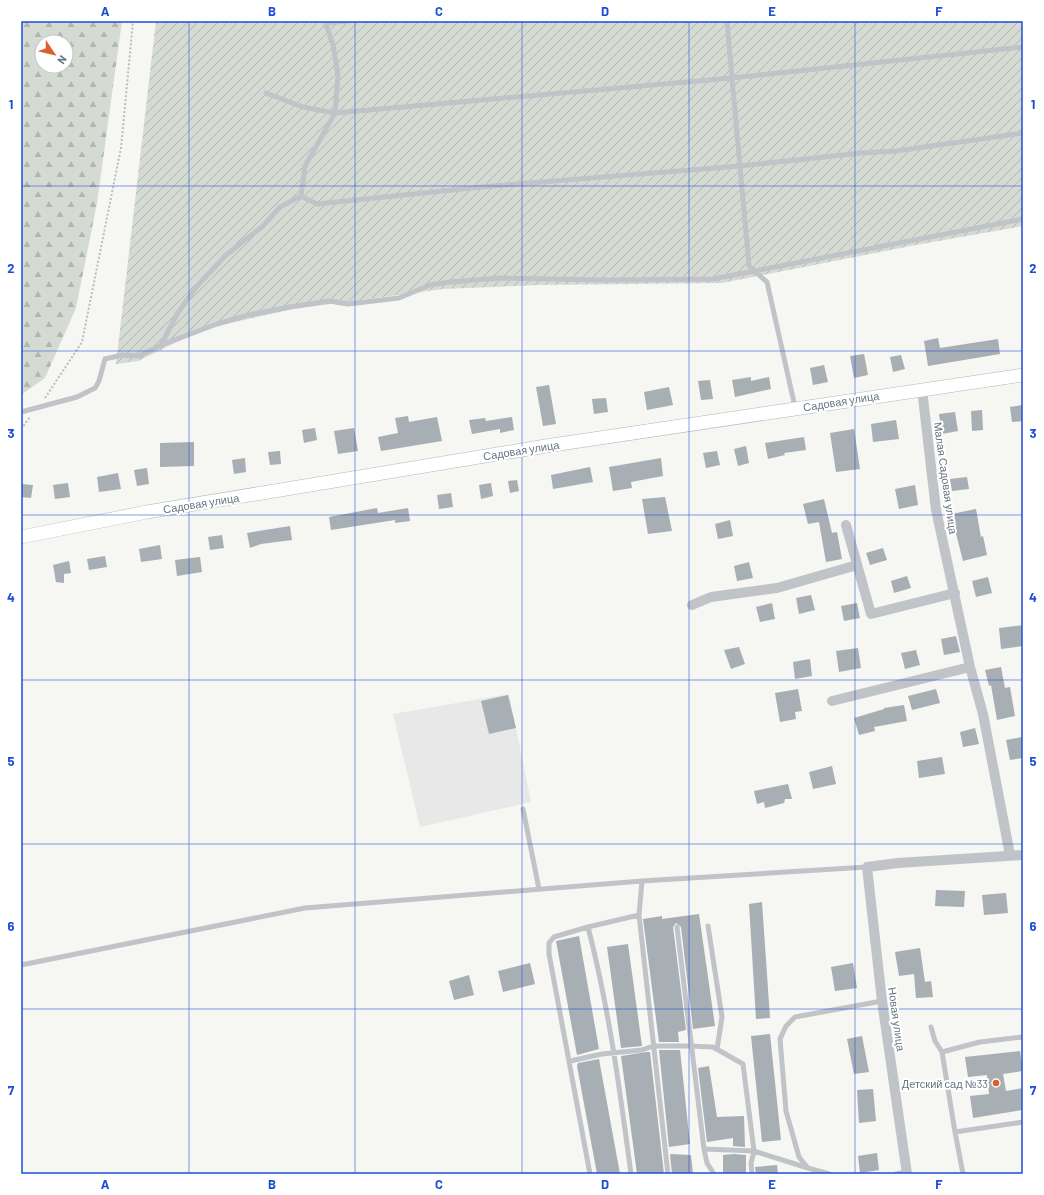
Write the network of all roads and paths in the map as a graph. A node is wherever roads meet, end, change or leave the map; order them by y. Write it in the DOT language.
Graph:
graph roads {
  1 [pos="133,21"];
  2 [pos="348,21"];
  3 [pos="727,21"];
  4 [pos="325,22"];
  5 [pos="1023,47"];
  6 [pos="732,78"];
  7 [pos="266,93"];
  8 [pos="335,113"];
  9 [pos="1023,133"];
  10 [pos="740,166"];
  11 [pos="301,196"];
  12 [pos="1023,219"];
  13 [pos="754,271"];
  14 [pos="160,345"];
  15 [pos="1023,375"];
  16 [pos="922,389"];
  17 [pos="37,408"];
  18 [pos="795,408"];
  19 [pos="21,412"];
  20 [pos="846,525"];
  21 [pos="21,537"];
  22 [pos="858,565"];
  23 [pos="955,593"];
  24 [pos="692,605"];
  25 [pos="970,667"];
  26 [pos="832,701"];
  27 [pos="523,809"];
  28 [pos="1010,855"];
  29 [pos="1023,855"];
  30 [pos="867,867"];
  31 [pos="642,881"];
  32 [pos="538,889"];
  33 [pos="639,915"];
  34 [pos="588,926"];
  35 [pos="708,926"];
  36 [pos="676,927"];
  37 [pos="21,965"];
  38 [pos="882,1001"];
  39 [pos="931,1026"];
  40 [pos="1023,1037"];
  41 [pos="653,1046"];
  42 [pos="690,1046"];
  43 [pos="717,1049"];
  44 [pos="942,1052"];
  45 [pos="615,1054"];
  46 [pos="570,1061"];
  47 [pos="1023,1122"];
  48 [pos="954,1132"];
  49 [pos="704,1149"];
  50 [pos="754,1151"];
  51 [pos="808,1168"];
  52 [pos="907,1173"];
  53 [pos="590,1174"];
  54 [pos="631,1174"];
  55 [pos="668,1174"];
  56 [pos="714,1174"];
  57 [pos="752,1174"];
  58 [pos="829,1174"];
  59 [pos="896,1174"];
  60 [pos="963,1174"];
  1 -- 17 [label="path"];
  2 -- 4 [label="lane"];
  3 -- 6 [label="lane"];
  4 -- 8 [label="lane"];
  5 -- 6 [label="lane"];
  6 -- 8 [label="lane"];
  6 -- 10 [label="lane"];
  7 -- 8 [label="lane"];
  8 -- 11 [label="lane"];
  9 -- 10 [label="lane"];
  10 -- 11 [label="lane"];
  10 -- 13 [label="lane"];
  11 -- 14 [label="lane"];
  12 -- 13 [label="lane"];
  13 -- 14 [label="lane"];
  13 -- 18 [label="lane"];
  14 -- 17 [label="lane"];
  15 -- 16 [label="main road, Садовая улица"];
  16 -- 18 [label="main road, Садовая улица"];
  16 -- 23 [label="street, Малая Садовая улица"];
  17 -- 19 [label="lane"];
  18 -- 21 [label="main road, Садовая улица"];
  20 -- 22 [label="street"];
  22 -- 23 [label="street"];
  22 -- 24 [label="street"];
  23 -- 25 [label="street, Малая Садовая улица"];
  25 -- 26 [label="street"];
  25 -- 28 [label="street, Малая Садовая улица"];
  27 -- 32 [label="lane"];
  28 -- 29 [label="street"];
  28 -- 30 [label="street"];
  30 -- 31 [label="lane"];
  30 -- 38 [label="street, Новая улица"];
  31 -- 32 [label="lane"];
  31 -- 33 [label="lane"];
  32 -- 37 [label="lane"];
  33 -- 34 [label="lane"];
  33 -- 41 [label="lane"];
  34 -- 45 [label="lane"];
  34 -- 46 [label="lane"];
  35 -- 43 [label="lane"];
  36 -- 42 [label="lane"];
  38 -- 51 [label="lane"];
  38 -- 52 [label="street, Новая улица"];
  39 -- 44 [label="lane"];
  40 -- 44 [label="lane"];
  41 -- 42 [label="lane"];
  41 -- 45 [label="lane"];
  41 -- 55 [label="lane"];
  42 -- 43 [label="lane"];
  42 -- 49 [label="lane"];
  43 -- 50 [label="lane"];
  44 -- 48 [label="lane"];
  45 -- 46 [label="lane"];
  45 -- 54 [label="lane"];
  46 -- 53 [label="lane"];
  47 -- 48 [label="lane"];
  48 -- 60 [label="lane"];
  49 -- 50 [label="lane"];
  49 -- 56 [label="lane"];
  50 -- 51 [label="lane"];
  50 -- 57 [label="lane"];
  51 -- 58 [label="lane"];
  52 -- 59 [label="lane"];
}
